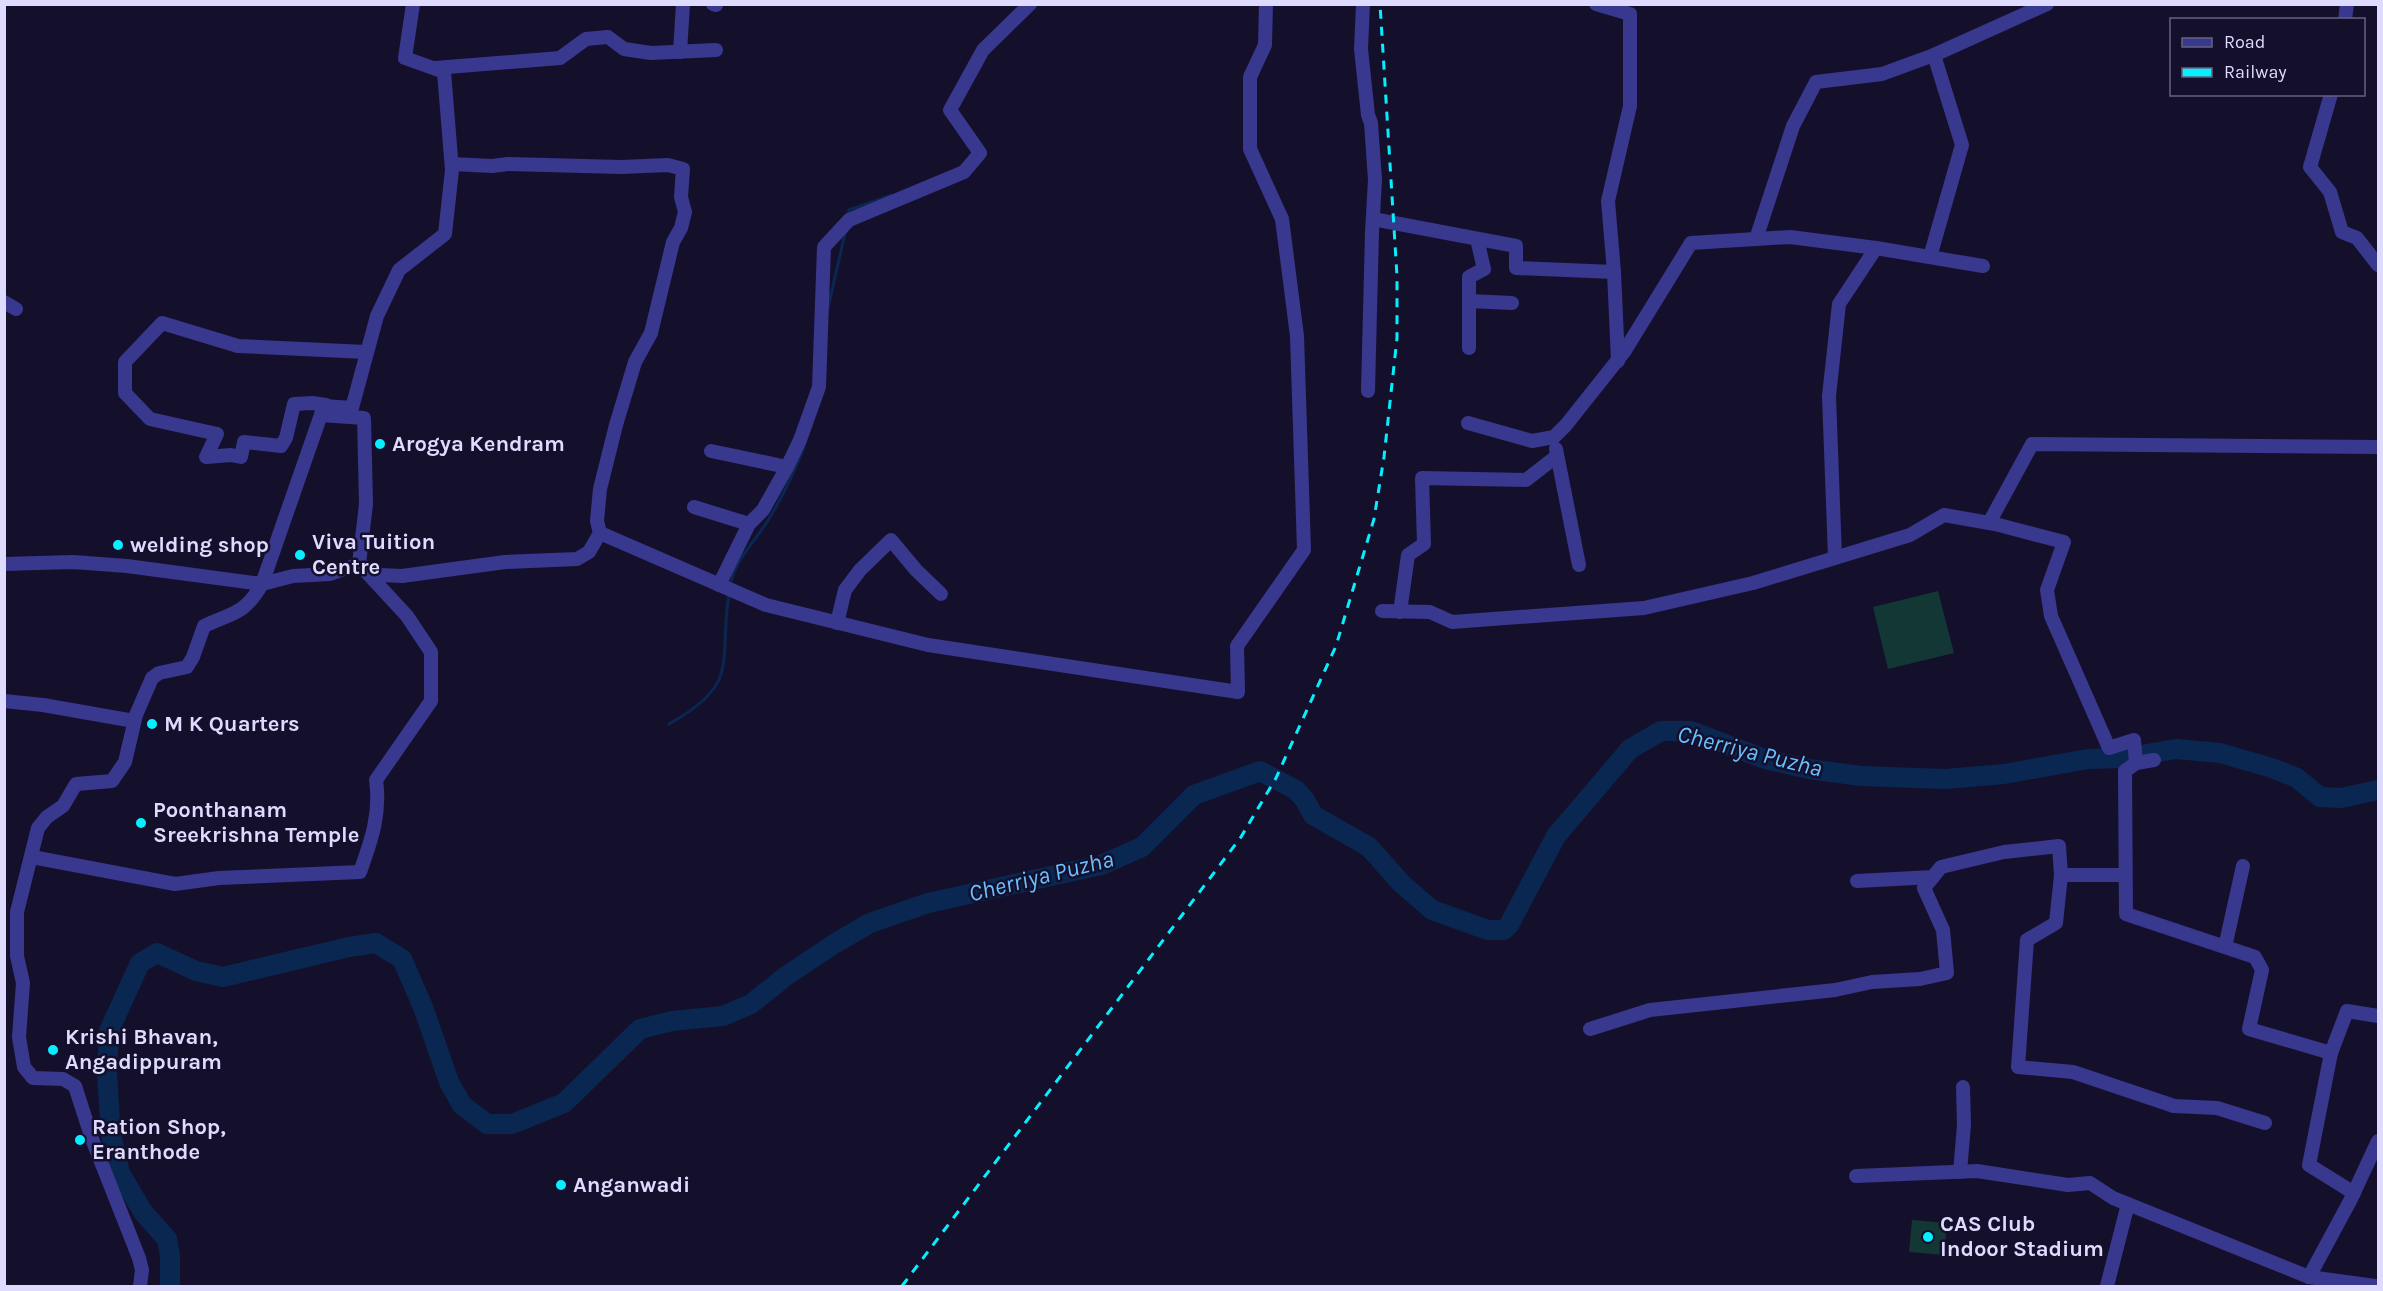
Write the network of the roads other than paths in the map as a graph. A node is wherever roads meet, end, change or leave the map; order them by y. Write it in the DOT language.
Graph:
graph roads {
  1 [pos="413,4"];
  2 [pos="683,4"];
  3 [pos="1030,4"];
  4 [pos="1266,4"];
  5 [pos="1363,4"];
  6 [pos="1596,4"];
  7 [pos="2047,4"];
  8 [pos="716,50"];
  9 [pos="680,52"];
  10 [pos="1934,55"];
  11 [pos="433,68"];
  12 [pos="2330,96"];
  13 [pos="452,164"];
  14 [pos="1374,219"];
  15 [pos="1477,239"];
  16 [pos="1756,239"];
  17 [pos="1876,248"];
  18 [pos="1930,257"];
  19 [pos="2379,265"];
  20 [pos="1983,266"];
  21 [pos="1614,272"];
  22 [pos="1469,301"];
  23 [pos="1512,303"];
  24 [pos="1469,348"];
  25 [pos="366,352"];
  26 [pos="1618,361"];
  27 [pos="1368,392"];
  28 [pos="324,410"];
  29 [pos="1468,423"];
  30 [pos="1554,437"];
  31 [pos="2379,447"];
  32 [pos="711,451"];
  33 [pos="1557,456"];
  34 [pos="787,467"];
  35 [pos="694,507"];
  36 [pos="1989,523"];
  37 [pos="749,524"];
  38 [pos="600,533"];
  39 [pos="1835,557"];
  40 [pos="4,564"];
  41 [pos="359,564"];
  42 [pos="1579,565"];
  43 [pos="262,584"];
  44 [pos="719,585"];
  45 [pos="941,594"];
  46 [pos="1382,611"];
  47 [pos="1400,612"];
  48 [pos="837,622"];
  49 [pos="4,700"];
  50 [pos="134,721"];
  51 [pos="2154,760"];
  52 [pos="2136,763"];
  53 [pos="32,857"];
  54 [pos="2243,866"];
  55 [pos="2061,875"];
  56 [pos="2125,875"];
  57 [pos="1933,877"];
  58 [pos="1857,881"];
  59 [pos="2225,947"];
  60 [pos="11,952"];
  61 [pos="2379,1016"];
  62 [pos="1590,1029"];
  63 [pos="2331,1053"];
  64 [pos="1963,1087"];
  65 [pos="2265,1123"];
  66 [pos="2379,1141"];
  67 [pos="1960,1172"];
  68 [pos="1856,1176"];
  69 [pos="2354,1193"];
  70 [pos="2128,1204"];
  71 [pos="2309,1277"];
  72 [pos="140,1287"];
  73 [pos="2107,1287"];
  74 [pos="2375,1287"];
  1 -- 11 [label="street"];
  2 -- 9 [label="street"];
  3 -- 34 [label="street"];
  4 -- 48 [label="street"];
  5 -- 14 [label="street"];
  6 -- 21 [label="street"];
  7 -- 10 [label="street"];
  8 -- 9 [label="street"];
  9 -- 11 [label="street"];
  10 -- 16 [label="street"];
  10 -- 18 [label="street"];
  11 -- 13 [label="street"];
  12 -- 19 [label="street"];
  13 -- 25 [label="street"];
  13 -- 38 [label="street"];
  14 -- 15 [label="street"];
  14 -- 27 [label="street"];
  15 -- 21 [label="street"];
  15 -- 22 [label="street"];
  16 -- 17 [label="street"];
  16 -- 26 [label="street"];
  17 -- 18 [label="street"];
  17 -- 39 [label="street"];
  18 -- 20 [label="street"];
  21 -- 26 [label="street"];
  22 -- 23 [label="street"];
  22 -- 24 [label="street"];
  25 -- 28 [label="street"];
  25 -- 28 [label="street"];
  26 -- 30 [label="street"];
  28 -- 41 [label="street"];
  28 -- 43 [label="street"];
  29 -- 30 [label="street"];
  30 -- 33 [label="street"];
  31 -- 36 [label="street"];
  32 -- 34 [label="street"];
  33 -- 42 [label="street"];
  33 -- 47 [label="street"];
  34 -- 37 [label="street"];
  35 -- 37 [label="street"];
  36 -- 39 [label="street"];
  36 -- 52 [label="street"];
  37 -- 44 [label="street"];
  38 -- 41 [label="street"];
  38 -- 44 [label="street"];
  39 -- 47 [label="street"];
  40 -- 43 [label="street"];
  41 -- 43 [label="street"];
  41 -- 53 [label="street"];
  43 -- 50 [label="street"];
  44 -- 48 [label="street"];
  45 -- 48 [label="street"];
  46 -- 47 [label="street"];
  49 -- 50 [label="street"];
  50 -- 53 [label="street"];
  51 -- 52 [label="street"];
  52 -- 56 [label="street"];
  53 -- 60 [label="street"];
  54 -- 59 [label="street"];
  55 -- 56 [label="street"];
  55 -- 57 [label="street"];
  55 -- 65 [label="street"];
  56 -- 59 [label="street"];
  57 -- 58 [label="street"];
  57 -- 62 [label="street"];
  59 -- 63 [label="street"];
  60 -- 72 [label="street"];
  61 -- 63 [label="street"];
  63 -- 69 [label="street"];
  64 -- 67 [label="street"];
  66 -- 69 [label="street"];
  67 -- 68 [label="street"];
  67 -- 70 [label="street"];
  69 -- 71 [label="street"];
  70 -- 71 [label="street"];
  70 -- 73 [label="street"];
  71 -- 74 [label="street"];
}
